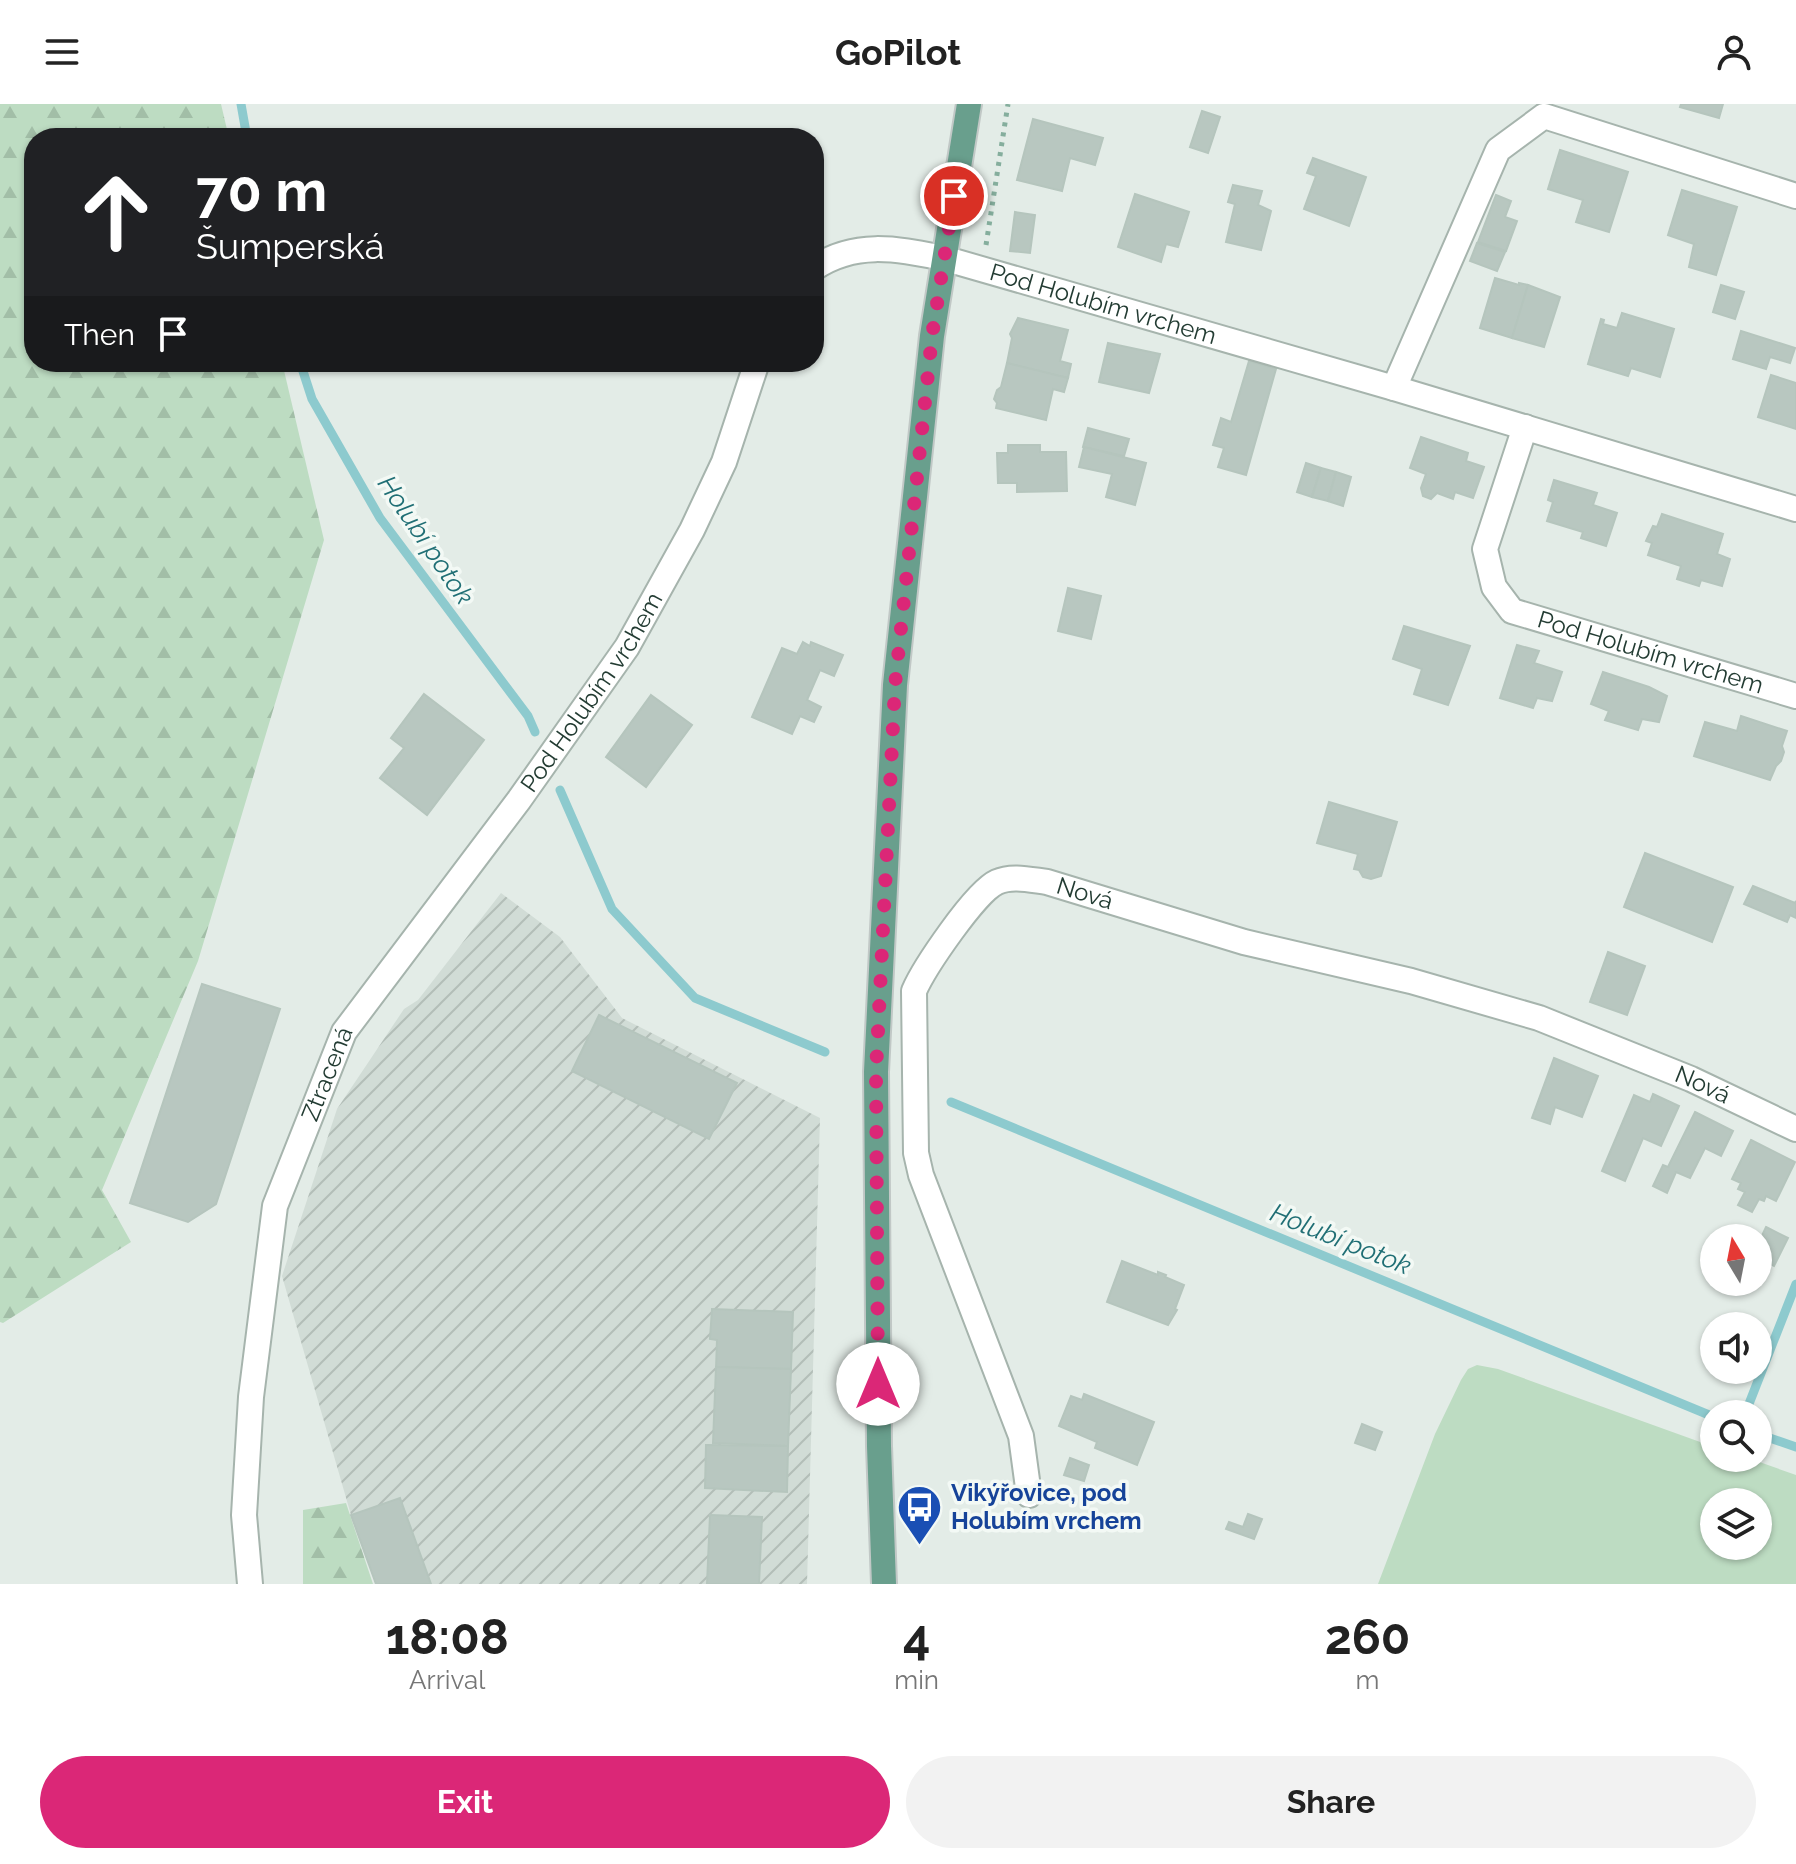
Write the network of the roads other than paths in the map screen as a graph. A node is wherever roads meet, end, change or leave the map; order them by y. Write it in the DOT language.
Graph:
graph roads {
  1 [pos="969,104"];
  2 [pos="1796,196"];
  3 [pos="943,258"];
  4 [pos="824,262"];
  5 [pos="754,372"];
  6 [pos="1394,388"];
  7 [pos="1525,427"];
  8 [pos="1796,509"];
  9 [pos="1796,696"];
  10 [pos="519,800"];
  11 [pos="1796,1129"];
  12 [pos="1029,1495"];
  13 [pos="250,1584"];
  14 [pos="884,1584"];
  1 -- 3 [label="main road"];
  2 -- 6 [label="street"];
  3 -- 4 [label="street, Pod Holubím vrchem"];
  3 -- 6 [label="street, Pod Holubím vrchem"];
  3 -- 14 [label="main road"];
  5 -- 10 [label="street, Pod Holubím vrchem"];
  6 -- 7 [label="street, Pod Holubím vrchem"];
  7 -- 8 [label="street, Pod Holubím vrchem"];
  7 -- 9 [label="street, Pod Holubím vrchem"];
  10 -- 13 [label="street, Ztracená"];
  11 -- 12 [label="street, Nová"];
}
